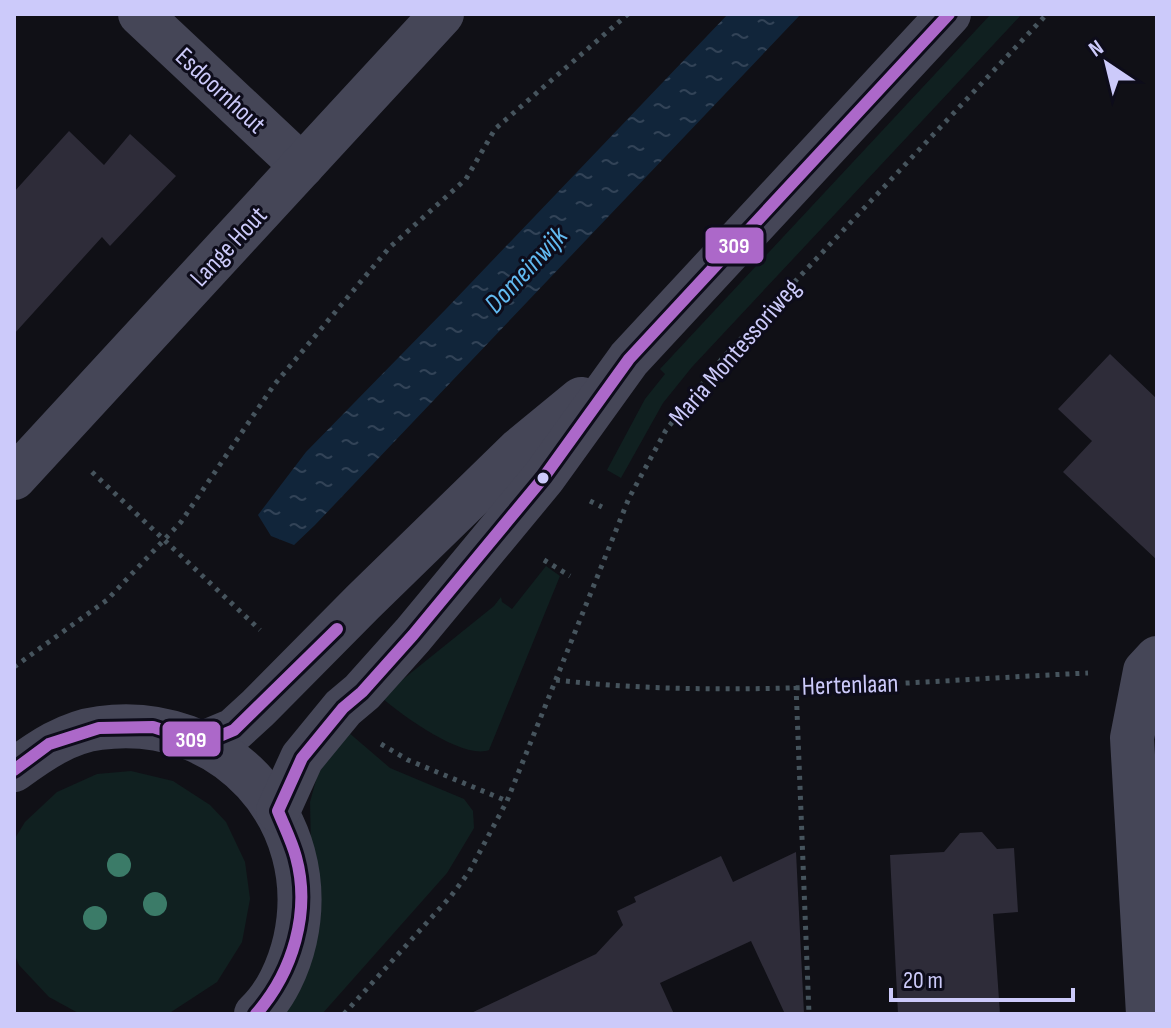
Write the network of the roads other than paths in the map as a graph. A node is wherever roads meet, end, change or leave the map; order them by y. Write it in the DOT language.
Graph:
graph roads {
  1 [pos="140,14"];
  2 [pos="442,14"];
  3 [pos="949,14"];
  4 [pos="302,166"];
  5 [pos="629,359"];
  6 [pos="14,478"];
  7 [pos="1151,665"];
  8 [pos="203,743"];
  9 [pos="14,770"];
  10 [pos="278,811"];
  11 [pos="256,1014"];
  12 [pos="1148,1014"];
  1 -- 4 [label="street, Esdoornhout"];
  2 -- 4 [label="street, Lange Hout"];
  3 -- 5 [label="street"];
  4 -- 6 [label="street, Lange Hout"];
  5 -- 8 [label="street"];
  5 -- 10 [label="street"];
  7 -- 12 [label="street"];
  8 -- 9 [label="street"];
  8 -- 10 [label="street"];
  10 -- 11 [label="street"];
}
